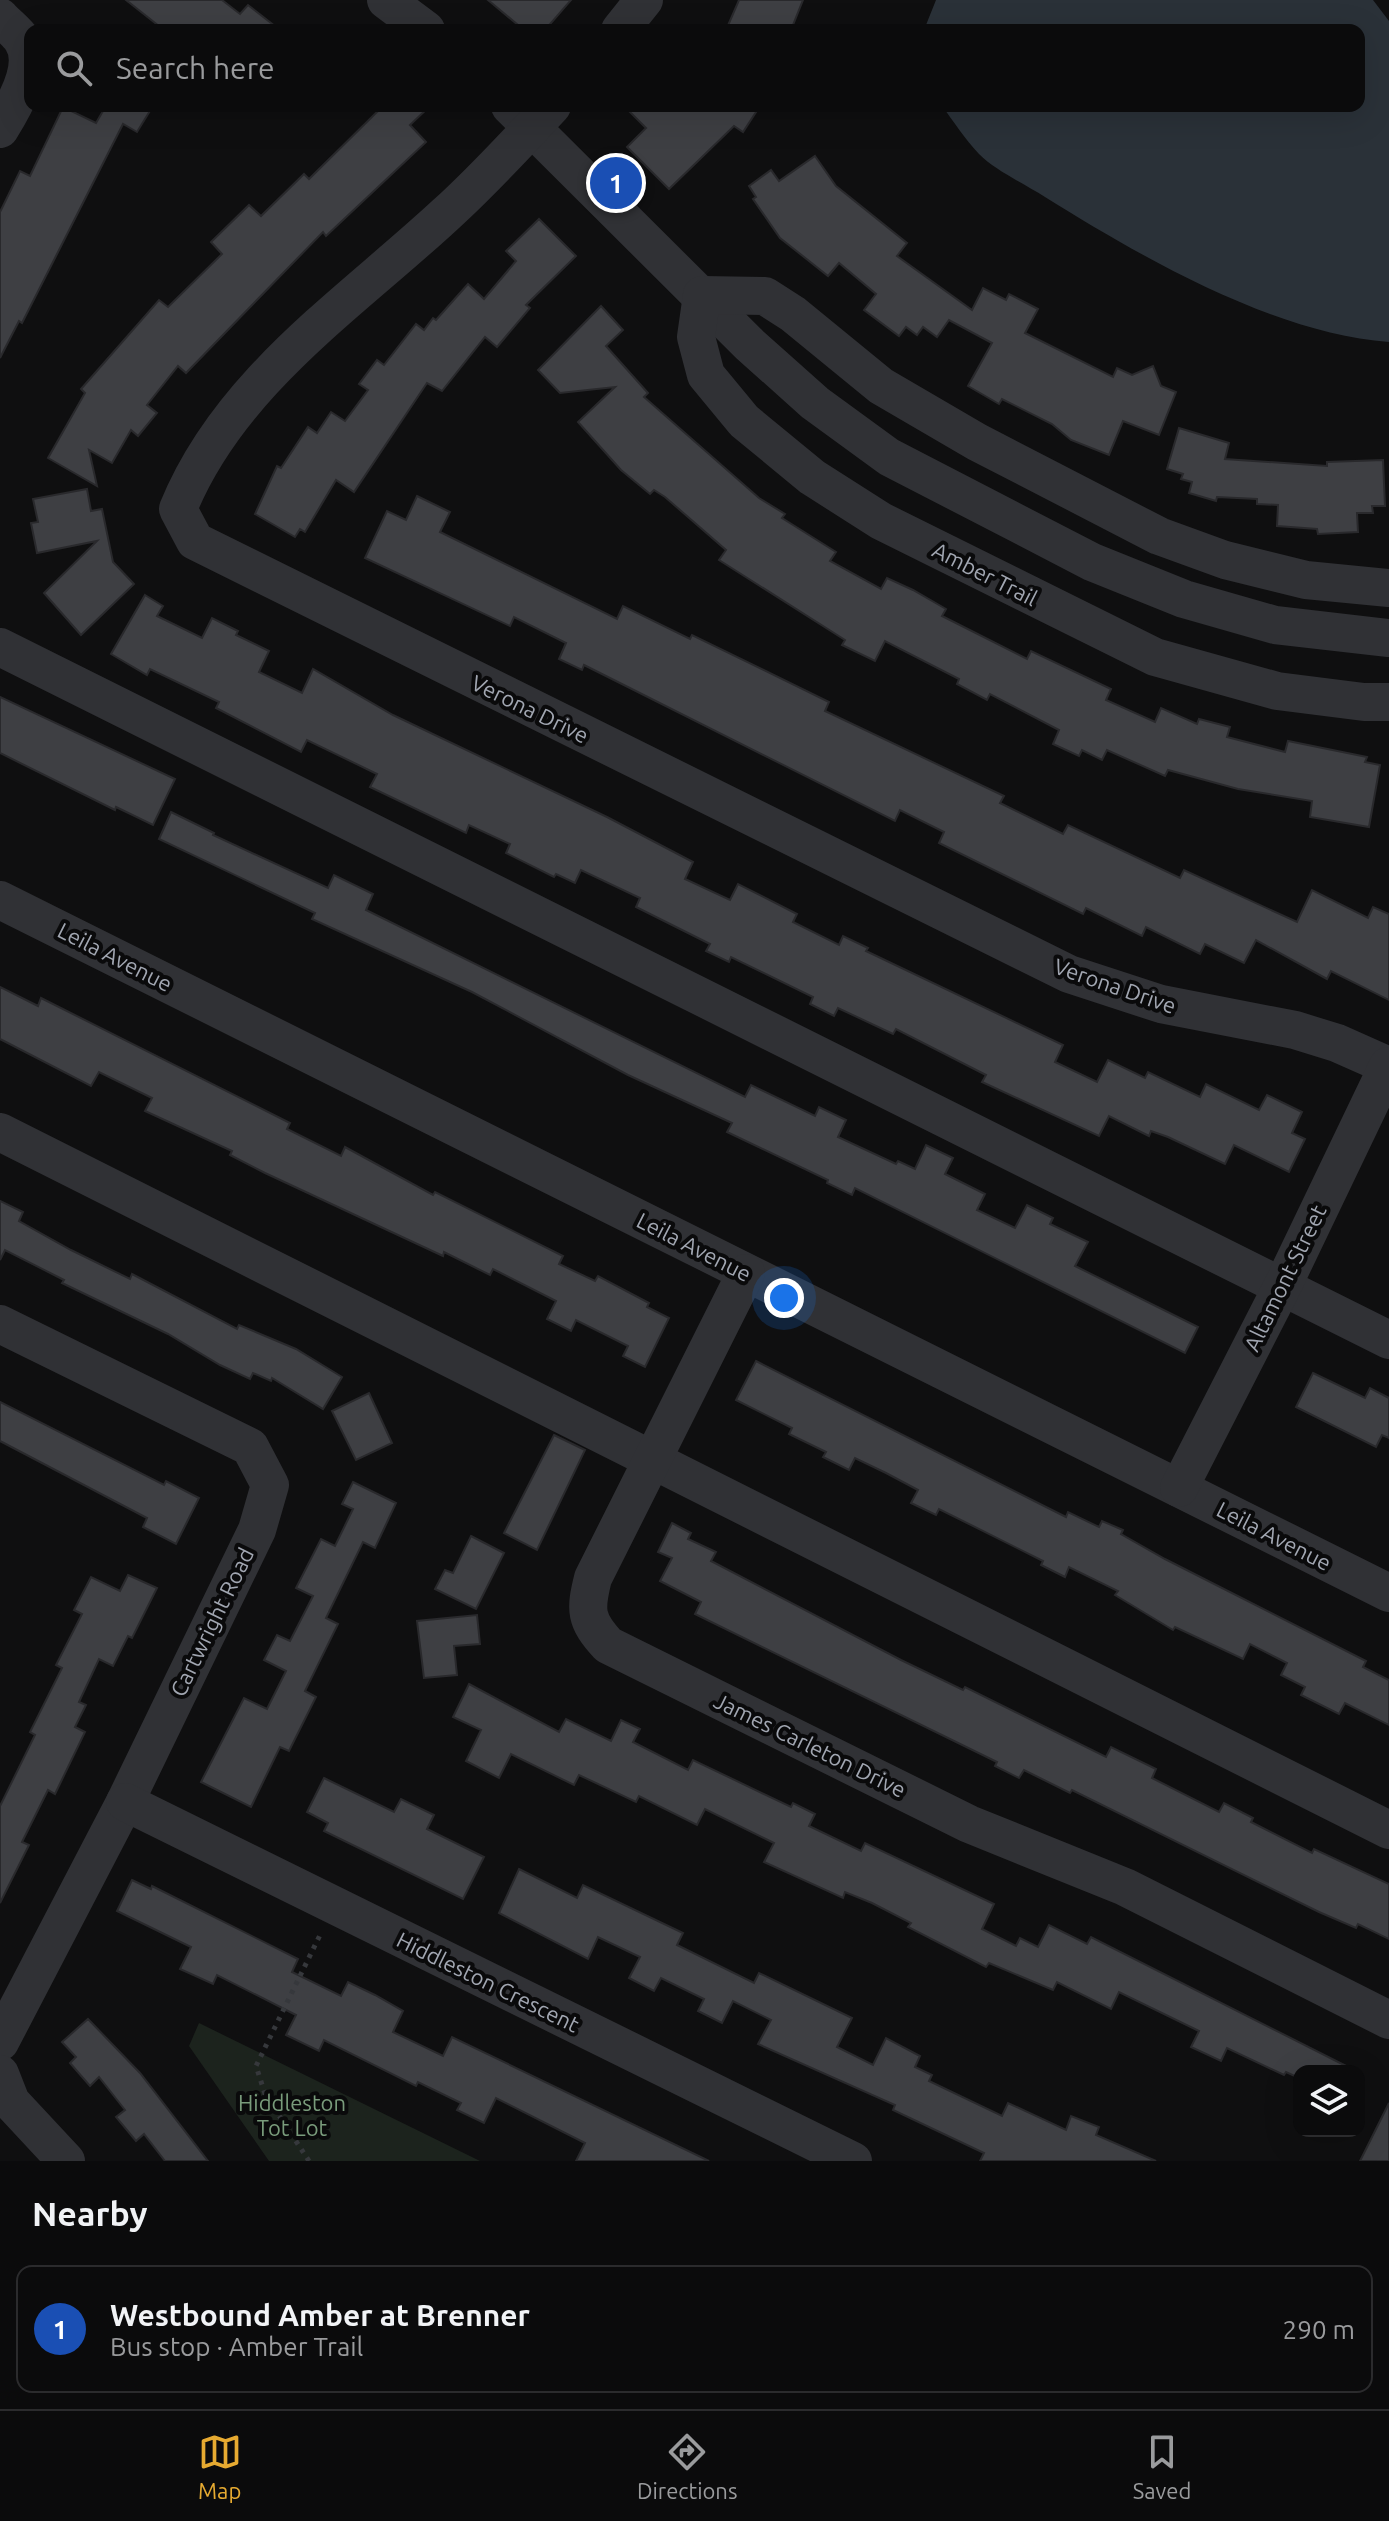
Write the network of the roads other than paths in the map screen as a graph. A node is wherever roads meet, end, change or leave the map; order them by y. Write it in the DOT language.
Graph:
graph roads {
  1 [pos="13,0"];
  2 [pos="386,0"];
  3 [pos="644,0"];
  4 [pos="0,15"];
  5 [pos="418,24"];
  6 [pos="625,24"];
  7 [pos="24,43"];
  8 [pos="24,76"];
  9 [pos="531,113"];
  10 [pos="0,129"];
  11 [pos="702,295"];
  12 [pos="1389,588"];
  13 [pos="1389,638"];
  14 [pos="0,647"];
  15 [pos="1389,702"];
  16 [pos="0,900"];
  17 [pos="1388,1066"];
  18 [pos="0,1132"];
  19 [pos="746,1273"];
  20 [pos="1282,1287"];
  21 [pos="0,1324"];
  22 [pos="1389,1340"];
  23 [pos="654,1458"];
  24 [pos="1179,1488"];
  25 [pos="1389,1593"];
  26 [pos="125,1802"];
  27 [pos="1389,1830"];
  28 [pos="1389,2020"];
  29 [pos="0,2042"];
  30 [pos="0,2074"];
  31 [pos="66,2161"];
  32 [pos="853,2161"];
  1 -- 4 [label="street"];
  2 -- 5 [label="street"];
  3 -- 6 [label="street"];
  4 -- 7 [label="street"];
  8 -- 10 [label="street"];
  9 -- 11 [label="street"];
  9 -- 17 [label="street, Verona Drive"];
  11 -- 12 [label="street"];
  11 -- 13 [label="street"];
  11 -- 15 [label="street, Amber Trail"];
  14 -- 20 [label="street"];
  16 -- 19 [label="street, Leila Avenue"];
  17 -- 20 [label="street, Altamont Street"];
  18 -- 23 [label="street"];
  19 -- 23 [label="street, James Carleton Drive"];
  19 -- 24 [label="street, Leila Avenue"];
  20 -- 22 [label="street"];
  20 -- 24 [label="street, Altamont Street"];
  21 -- 26 [label="street, Cartwright Road"];
  23 -- 27 [label="street"];
  23 -- 28 [label="street, James Carleton Drive"];
  24 -- 25 [label="street, Leila Avenue"];
  26 -- 29 [label="street, Cartwright Road"];
  26 -- 32 [label="street, Hiddleston Crescent"];
  30 -- 31 [label="street"];
}
